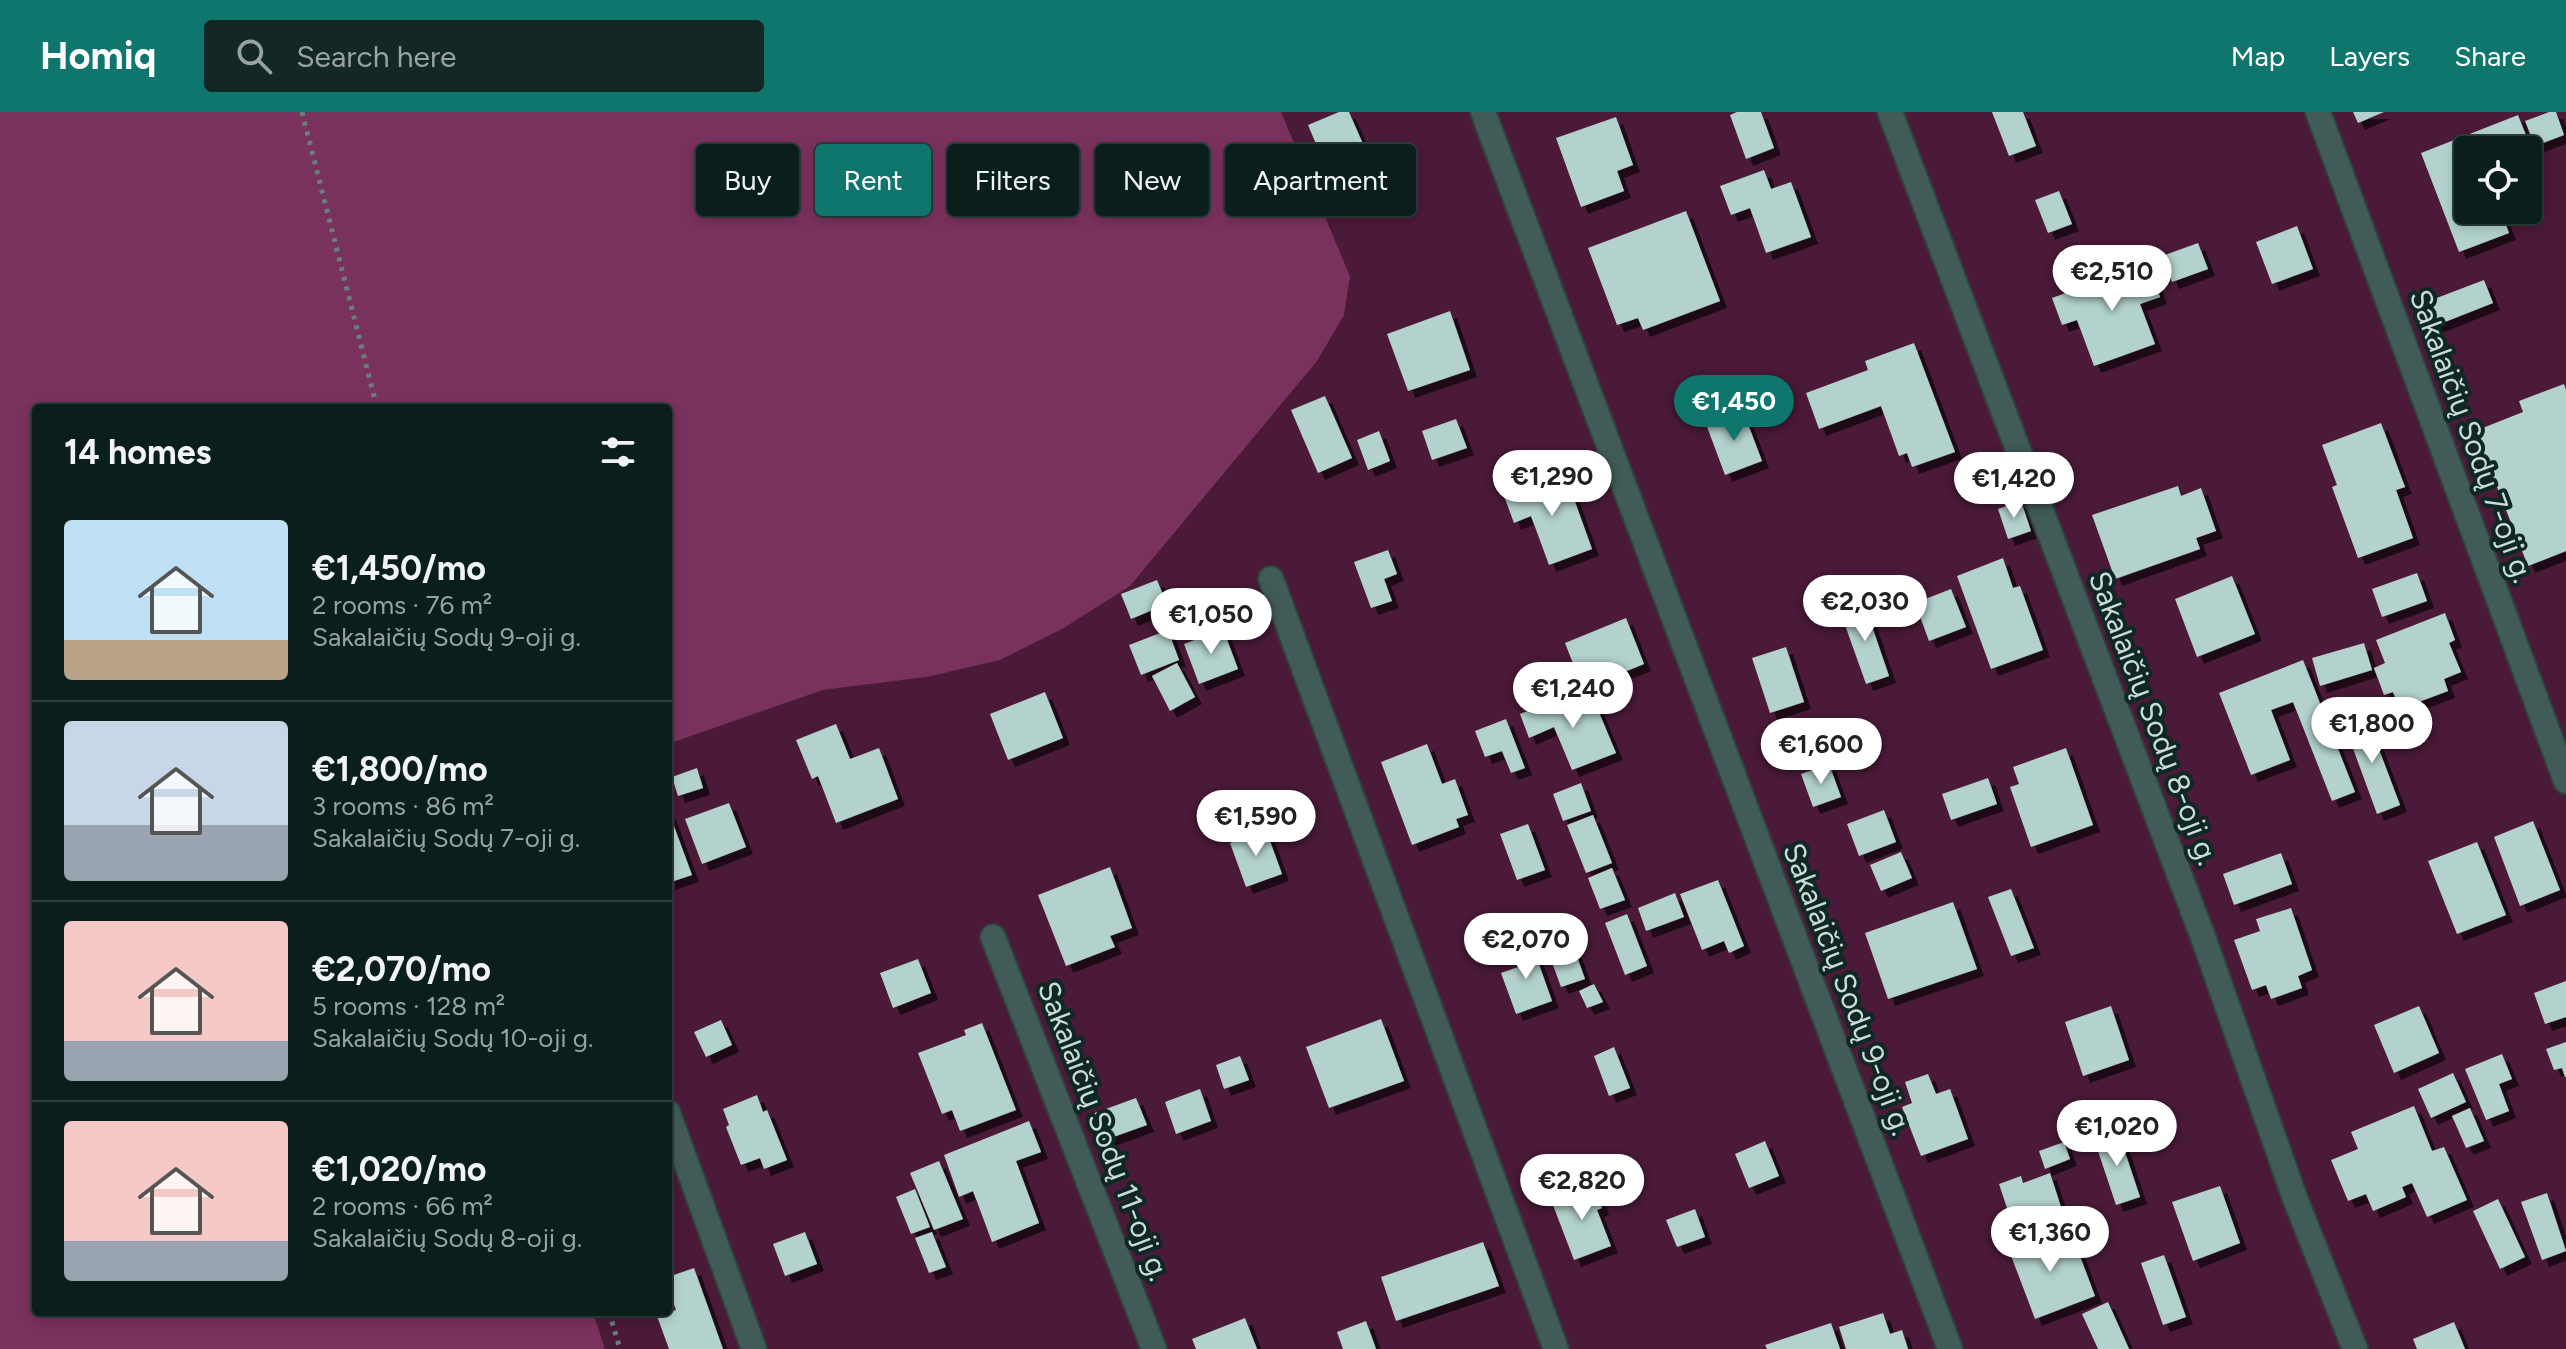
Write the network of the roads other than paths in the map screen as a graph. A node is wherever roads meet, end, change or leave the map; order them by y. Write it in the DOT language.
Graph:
graph roads {
  1 [pos="1483,112"];
  2 [pos="1890,112"];
  3 [pos="2318,112"];
  4 [pos="1271,579"];
  5 [pos="2566,781"];
  6 [pos="993,937"];
  7 [pos="672,1124"];
  8 [pos="754,1349"];
  9 [pos="1154,1349"];
  10 [pos="1556,1349"];
  11 [pos="1950,1349"];
  12 [pos="2355,1349"];
  1 -- 11 [label="street, Sakalaičių Sodų 9-oji g."];
  2 -- 12 [label="street, Sakalaičių Sodų 8-oji g."];
  3 -- 5 [label="street, Sakalaičių Sodų 7-oji g."];
  4 -- 10 [label="street"];
  6 -- 9 [label="street, Sakalaičių Sodų 11-oji g."];
  7 -- 8 [label="street"];
}
